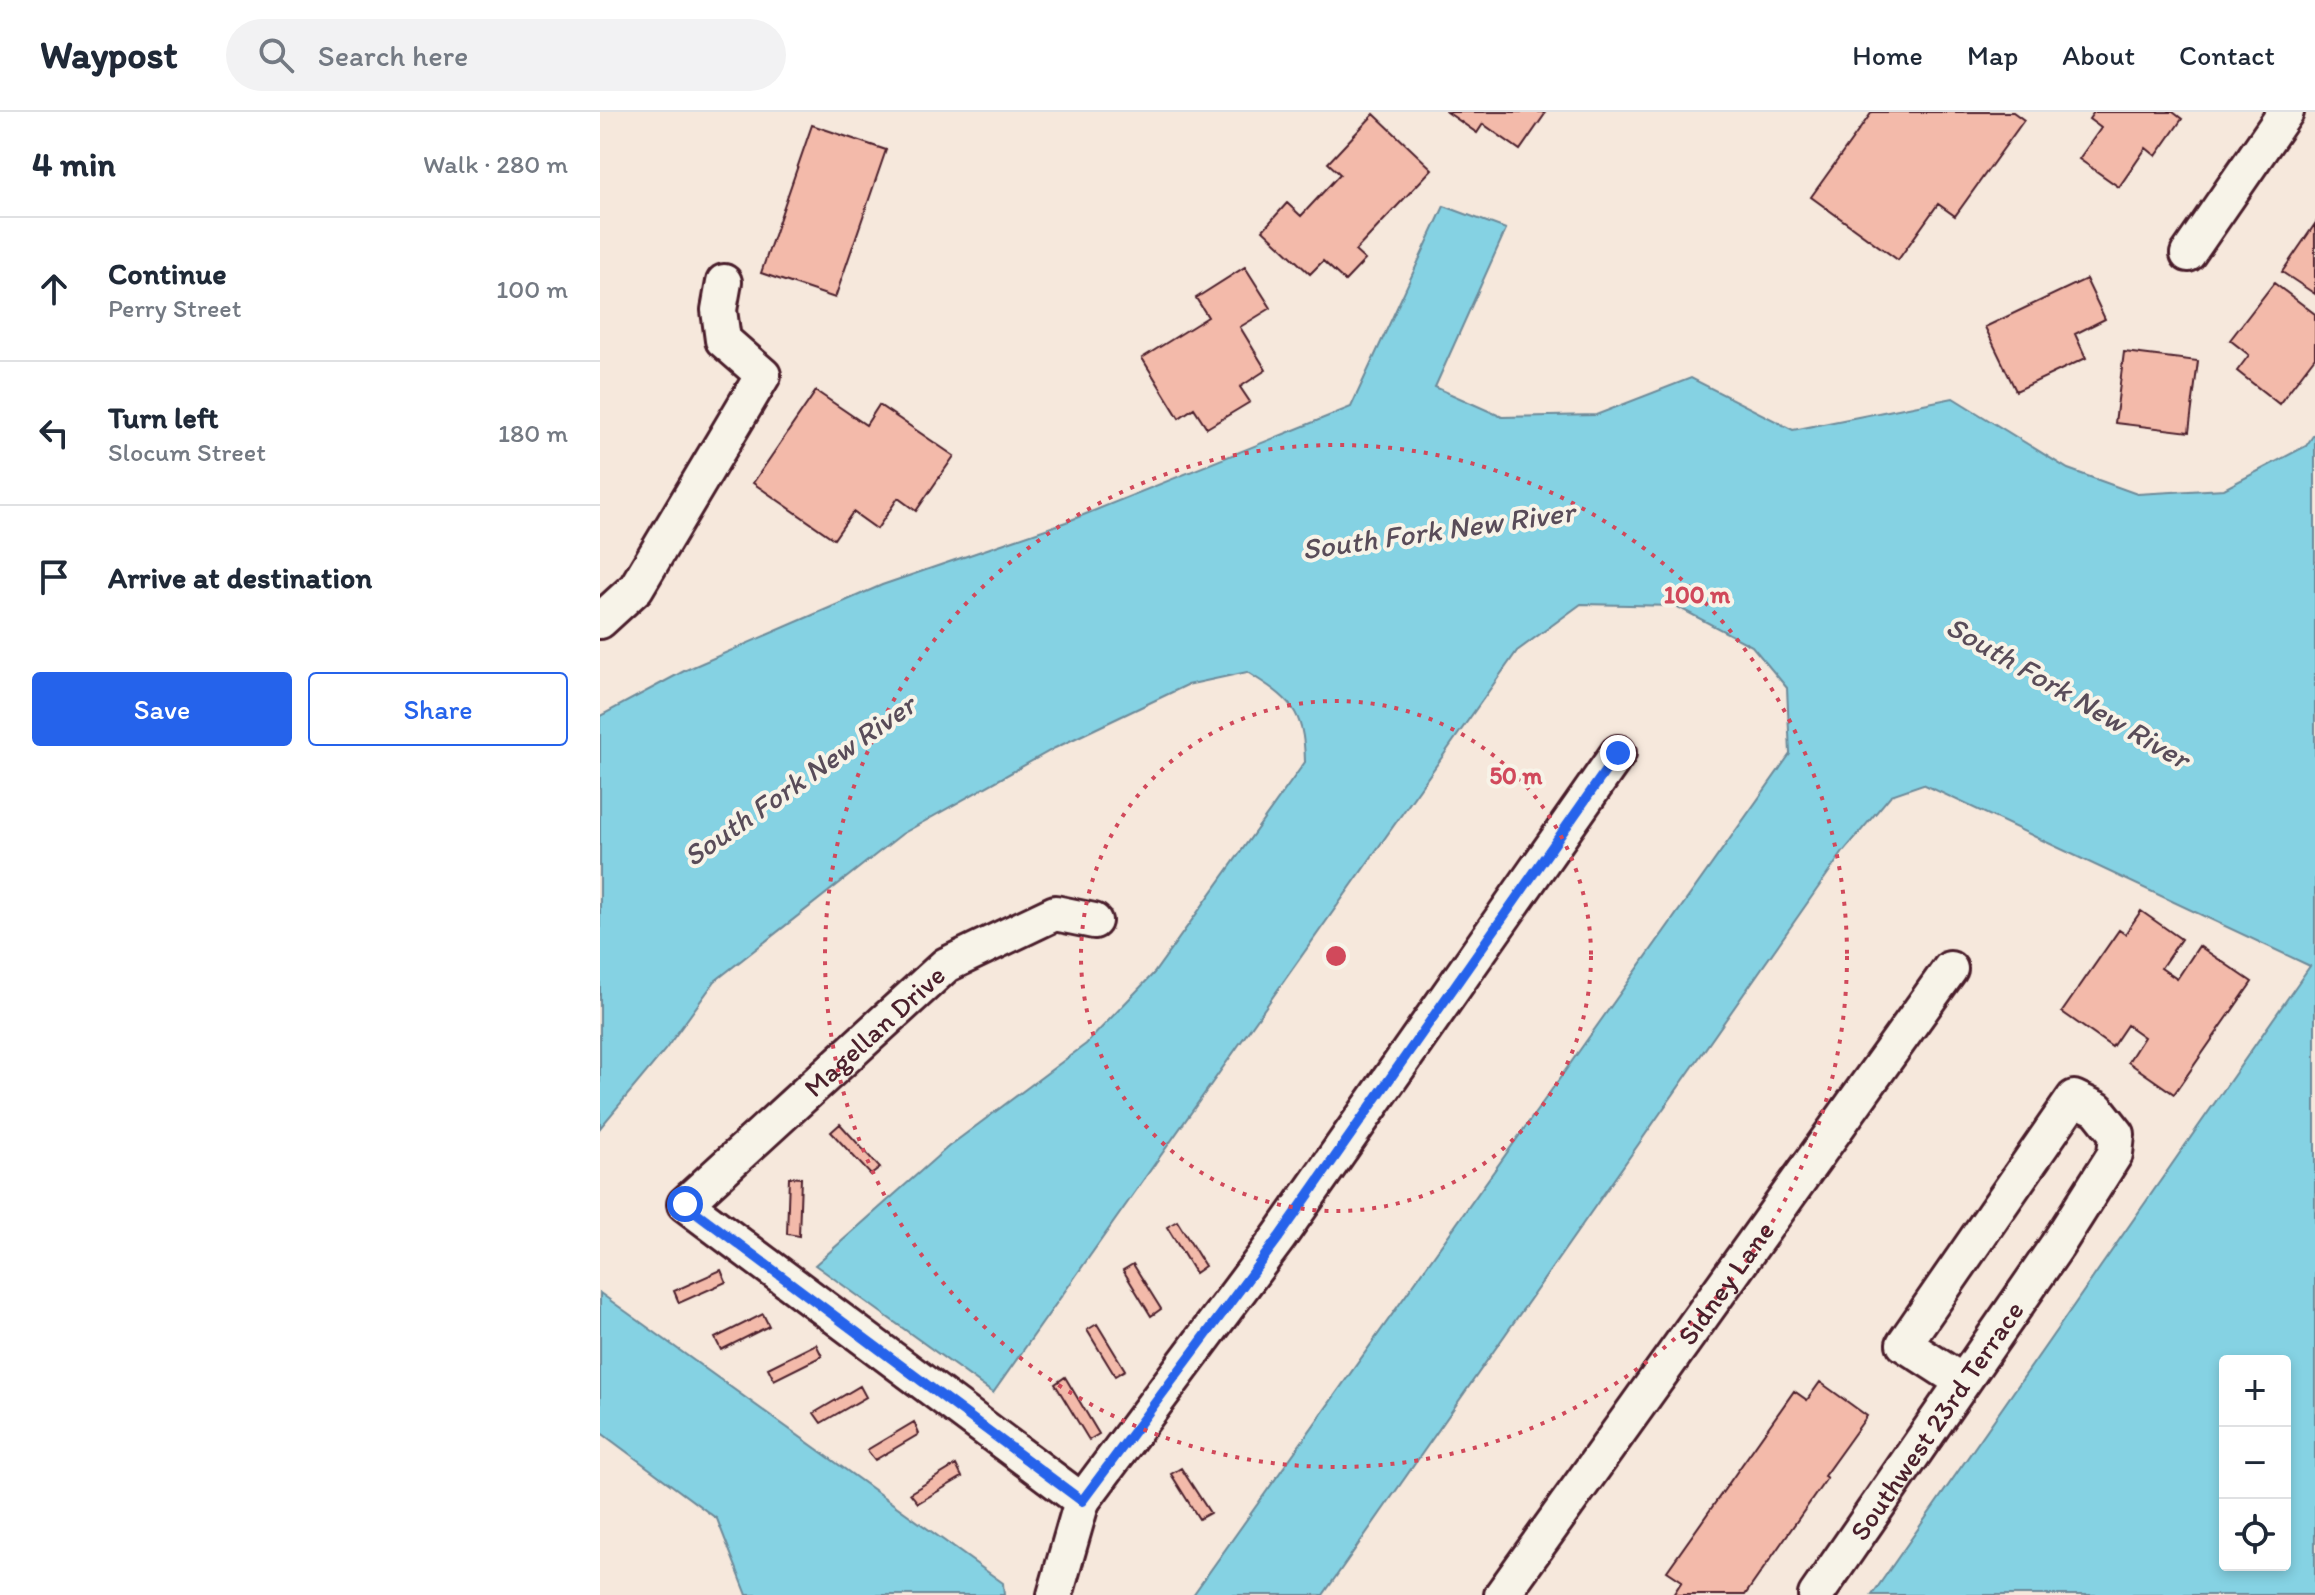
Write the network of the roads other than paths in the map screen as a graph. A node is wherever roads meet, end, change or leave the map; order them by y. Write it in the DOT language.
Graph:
graph roads {
  1 [pos="2286,112"];
  2 [pos="2188,254"];
  3 [pos="724,282"];
  4 [pos="600,621"];
  5 [pos="1618,753"];
  6 [pos="1094,921"];
  7 [pos="1950,969"];
  8 [pos="1963,1382"];
  9 [pos="1082,1501"];
  10 [pos="1055,1595"];
  11 [pos="1502,1595"];
  12 [pos="1816,1595"];
  1 -- 2 [label="street"];
  3 -- 4 [label="street"];
  5 -- 9 [label="street"];
  6 -- 9 [label="street, Magellan Drive"];
  7 -- 11 [label="street, Sidney Lane"];
  8 -- 8 [label="street, Southwest 23rd Terrace"];
  8 -- 12 [label="street, Southwest 23rd Terrace"];
  9 -- 10 [label="street"];
}
